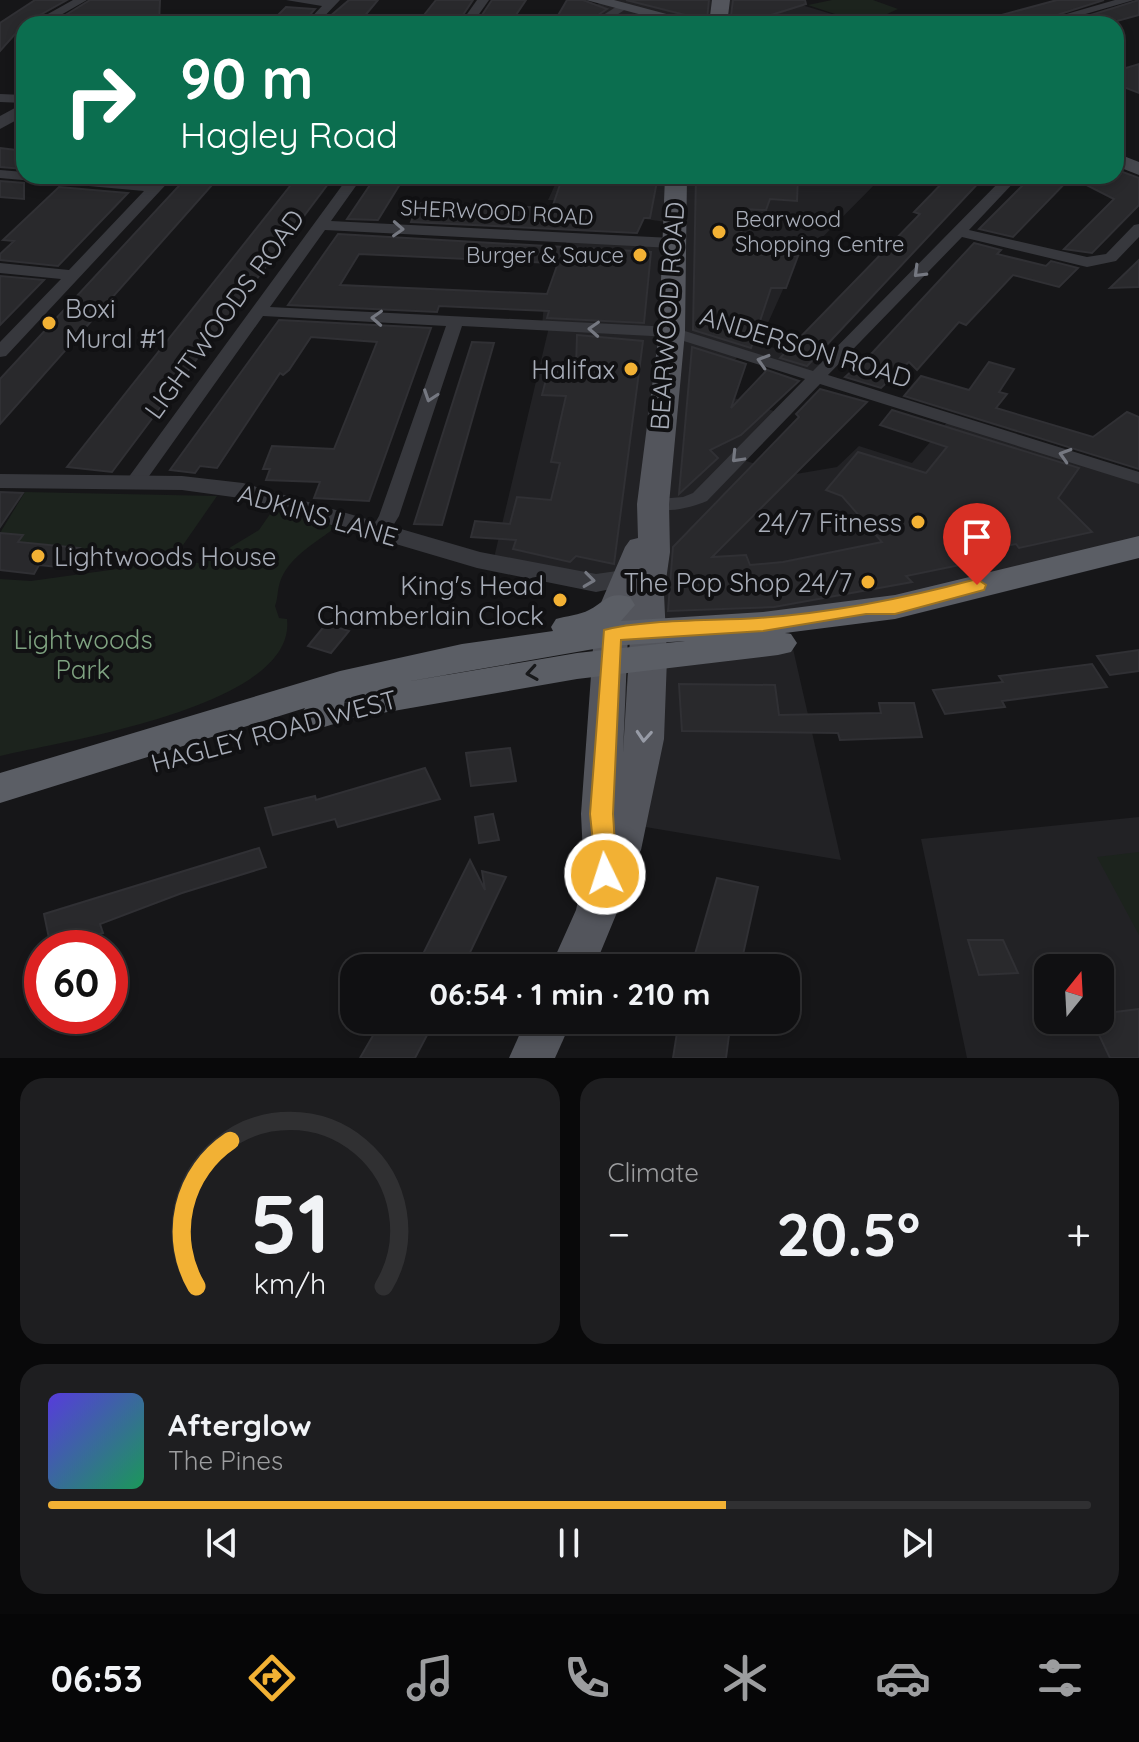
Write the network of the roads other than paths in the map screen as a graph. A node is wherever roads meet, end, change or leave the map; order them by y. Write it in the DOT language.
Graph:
graph roads {
  1 [pos="81,0"];
  2 [pos="292,0"];
  3 [pos="594,0"];
  4 [pos="1128,0"];
  5 [pos="333,1"];
  6 [pos="623,7"];
  7 [pos="51,16"];
  8 [pos="319,16"];
  9 [pos="608,16"];
  10 [pos="662,16"];
  11 [pos="1068,16"];
  12 [pos="159,184"];
  13 [pos="350,184"];
  14 [pos="676,184"];
  15 [pos="1005,184"];
  16 [pos="320,225"];
  17 [pos="1139,228"];
  18 [pos="958,232"];
  19 [pos="672,243"];
  20 [pos="0,268"];
  21 [pos="72,275"];
  22 [pos="256,311"];
  23 [pos="455,322"];
  24 [pos="672,332"];
  25 [pos="0,352"];
  26 [pos="815,376"];
  27 [pos="1139,478"];
  28 [pos="0,481"];
  29 [pos="135,482"];
  30 [pos="653,504"];
  31 [pos="381,530"];
  32 [pos="1139,547"];
  33 [pos="625,631"];
  34 [pos="0,788"];
  35 [pos="0,813"];
  36 [pos="578,954"];
  37 [pos="543,1034"];
  38 [pos="532,1058"];
  1 -- 7 [label="street"];
  2 -- 5 [label="street"];
  3 -- 6 [label="main road"];
  4 -- 11 [label="street"];
  5 -- 8 [label="street"];
  6 -- 9 [label="street"];
  6 -- 10 [label="main road"];
  12 -- 21 [label="street"];
  13 -- 16 [label="street, LIGHTWOODS ROAD"];
  14 -- 19 [label="main road, BEARWOOD ROAD"];
  15 -- 18 [label="street"];
  16 -- 19 [label="street, SHERWOOD ROAD, one-way"];
  16 -- 22 [label="street, LIGHTWOODS ROAD"];
  17 -- 18 [label="street"];
  18 -- 26 [label="street, one-way"];
  19 -- 24 [label="main road, BEARWOOD ROAD"];
  20 -- 21 [label="street"];
  21 -- 25 [label="street"];
  23 -- 22 [label="street, ANDERSON ROAD, one-way"];
  22 -- 29 [label="street, LIGHTWOODS ROAD"];
  24 -- 23 [label="street, ANDERSON ROAD, one-way"];
  23 -- 31 [label="street, one-way"];
  26 -- 24 [label="street, ANDERSON ROAD, one-way"];
  24 -- 30 [label="main road, BEARWOOD ROAD"];
  27 -- 26 [label="street, ANDERSON ROAD, one-way"];
  26 -- 30 [label="street, one-way"];
  28 -- 29 [label="street, ADKINS LANE"];
  29 -- 31 [label="street, ADKINS LANE"];
  30 -- 33 [label="main road, BEARWOOD ROAD"];
  30 -- 33 [label="main road, BEARWOOD ROAD"];
  31 -- 33 [label="street, ADKINS LANE, one-way"];
  32 -- 33 [label="highway"];
  33 -- 34 [label="highway, HAGLEY ROAD WEST"];
  33 -- 35 [label="highway, HAGLEY ROAD WEST, one-way"];
  33 -- 36 [label="main road"];
  37 -- 38 [label="main road"];
}
